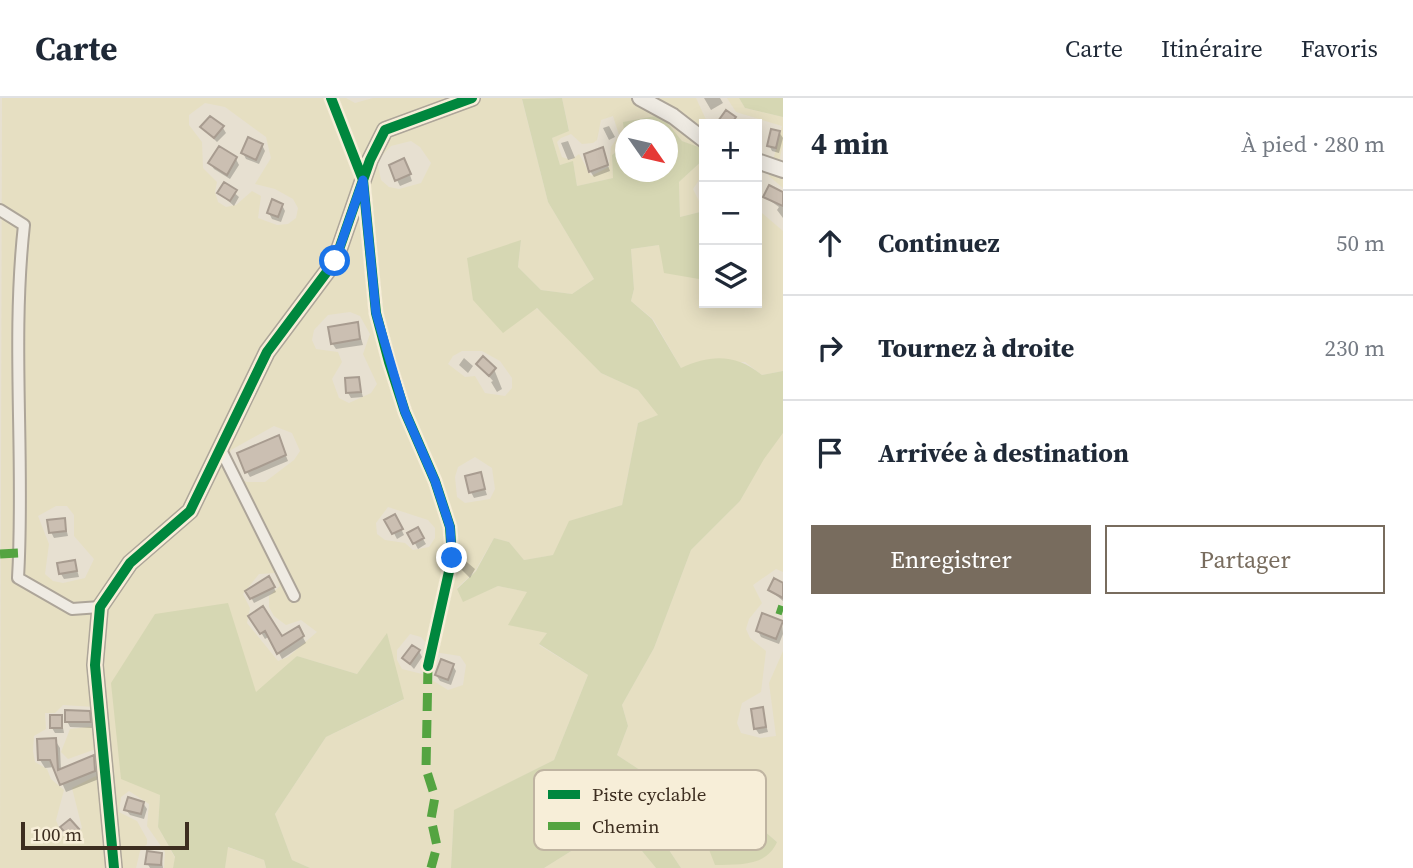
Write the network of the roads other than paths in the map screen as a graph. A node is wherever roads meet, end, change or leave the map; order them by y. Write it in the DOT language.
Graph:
graph roads {
  1 [pos="331,98"];
  2 [pos="472,98"];
  3 [pos="640,98"];
  4 [pos="699,136"];
  5 [pos="762,163"];
  6 [pos="783,170"];
  7 [pos="363,180"];
  8 [pos="0,210"];
  9 [pos="221,450"];
  10 [pos="294,596"];
  11 [pos="100,607"];
  12 [pos="428,666"];
  13 [pos="114,868"];
  1 -- 7 [label="street"];
  2 -- 7 [label="street"];
  3 -- 4 [label="street"];
  5 -- 6 [label="street"];
  7 -- 9 [label="street"];
  7 -- 12 [label="street"];
  8 -- 11 [label="street"];
  9 -- 10 [label="street"];
  9 -- 11 [label="street"];
  11 -- 13 [label="street"];
}
